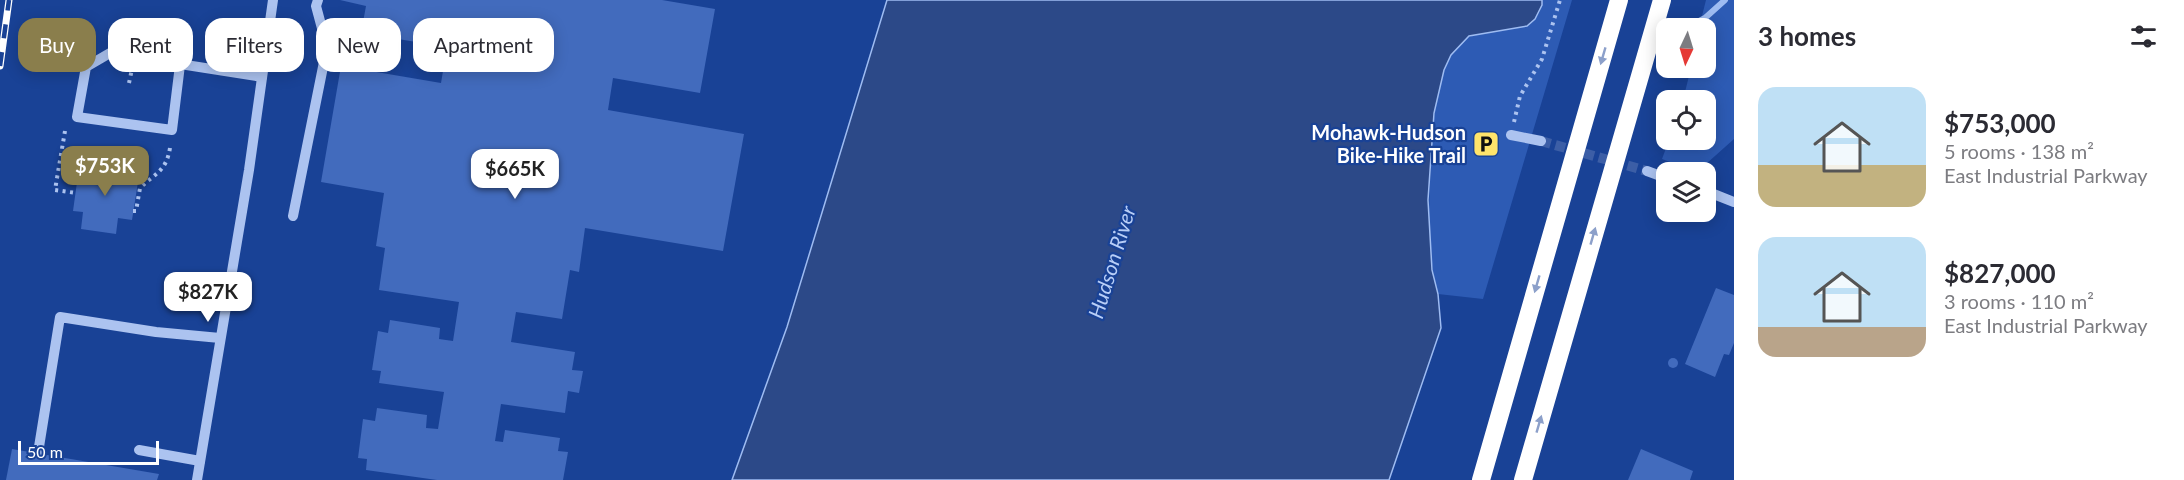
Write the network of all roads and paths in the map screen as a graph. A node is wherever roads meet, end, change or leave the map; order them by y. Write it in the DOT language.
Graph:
graph roads {
  1 [pos="273,0"];
  2 [pos="318,0"];
  3 [pos="1560,0"];
  4 [pos="1619,0"];
  5 [pos="1662,0"];
  6 [pos="180,65"];
  7 [pos="193,67"];
  8 [pos="262,78"];
  9 [pos="65,131"];
  10 [pos="1511,135"];
  11 [pos="1541,141"];
  12 [pos="170,148"];
  13 [pos="1647,171"];
  14 [pos="1656,174"];
  15 [pos="76,193"];
  16 [pos="1716,195"];
  17 [pos="1734,202"];
  18 [pos="133,211"];
  19 [pos="293,216"];
  20 [pos="220,338"];
  21 [pos="139,450"];
  22 [pos="38,453"];
  23 [pos="200,461"];
  24 [pos="197,480"];
  25 [pos="1481,480"];
  26 [pos="1523,480"];
  1 -- 8 [label="street"];
  2 -- 19 [label="street"];
  3 -- 10 [label="path"];
  4 -- 25 [label="highway, one-way"];
  26 -- 5 [label="highway, one-way"];
  6 -- 6 [label="street"];
  7 -- 8 [label="street"];
  8 -- 20 [label="street"];
  9 -- 15 [label="path"];
  10 -- 11 [label="street"];
  12 -- 18 [label="path"];
  13 -- 14 [label="street"];
  16 -- 17 [label="street"];
  20 -- 22 [label="street"];
  20 -- 23 [label="street"];
  21 -- 23 [label="street"];
  23 -- 24 [label="street"];
}
